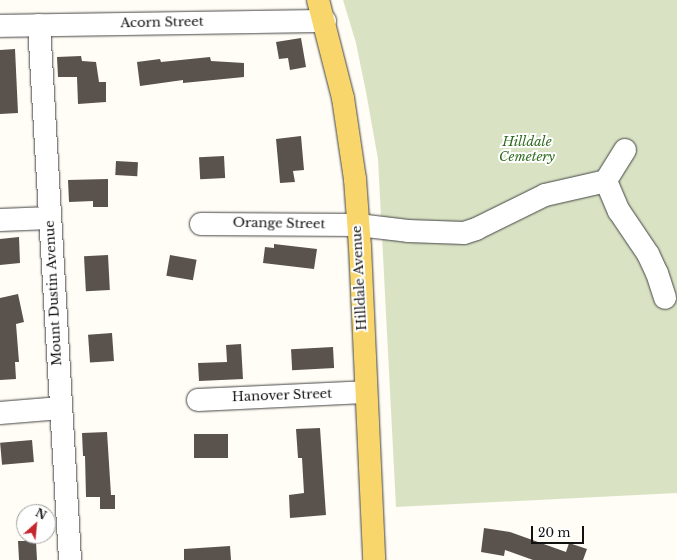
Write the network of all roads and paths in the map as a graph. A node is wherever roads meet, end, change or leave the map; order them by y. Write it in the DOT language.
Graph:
graph roads {
  1 [pos="318,0"];
  2 [pos="324,21"];
  3 [pos="39,25"];
  4 [pos="0,26"];
  5 [pos="625,150"];
  6 [pos="606,181"];
  7 [pos="50,218"];
  8 [pos="0,220"];
  9 [pos="201,224"];
  10 [pos="358,225"];
  11 [pos="665,298"];
  12 [pos="365,392"];
  13 [pos="198,400"];
  14 [pos="61,408"];
  15 [pos="0,413"];
  16 [pos="70,560"];
  17 [pos="374,560"];
  1 -- 2 [label="main road, Hilldale Avenue"];
  2 -- 3 [label="street, Acorn Street"];
  2 -- 10 [label="main road, Hilldale Avenue"];
  3 -- 4 [label="street, Acorn Street"];
  3 -- 7 [label="street, Mount Dustin Avenue"];
  5 -- 6 [label="street"];
  6 -- 10 [label="street, Orange Street"];
  6 -- 11 [label="street"];
  7 -- 8 [label="street"];
  7 -- 14 [label="street, Mount Dustin Avenue"];
  9 -- 10 [label="street, Orange Street"];
  10 -- 12 [label="main road, Hilldale Avenue"];
  12 -- 13 [label="street, Hanover Street"];
  12 -- 17 [label="main road, Hilldale Avenue"];
  14 -- 15 [label="street"];
  14 -- 16 [label="street, Mount Dustin Avenue"];
}
